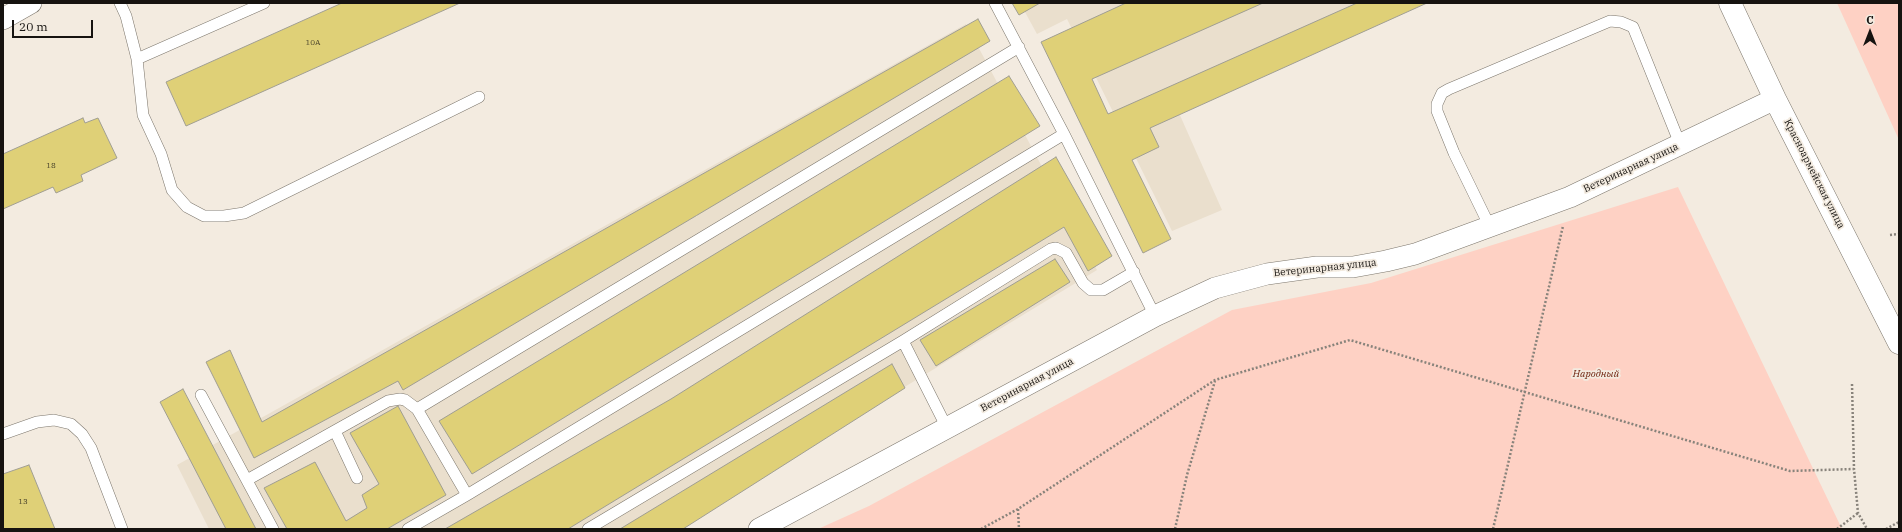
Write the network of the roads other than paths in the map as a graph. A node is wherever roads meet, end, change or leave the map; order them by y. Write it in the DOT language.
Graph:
graph roads {
  1 [pos="31,3"];
  2 [pos="120,3"];
  3 [pos="264,3"];
  4 [pos="995,3"];
  5 [pos="1730,3"];
  6 [pos="3,19"];
  7 [pos="1019,47"];
  8 [pos="137,59"];
  9 [pos="480,97"];
  10 [pos="1776,99"];
  11 [pos="1064,134"];
  12 [pos="1680,144"];
  13 [pos="1490,227"];
  14 [pos="1134,272"];
  15 [pos="1155,316"];
  16 [pos="903,341"];
  17 [pos="1899,344"];
  18 [pos="201,395"];
  19 [pos="417,409"];
  20 [pos="948,428"];
  21 [pos="335,431"];
  22 [pos="3,434"];
  23 [pos="357,478"];
  24 [pos="246,480"];
  25 [pos="467,496"];
  26 [pos="122,529"];
  27 [pos="274,529"];
  28 [pos="408,529"];
  29 [pos="588,529"];
  30 [pos="759,529"];
  1 -- 6 [label="street"];
  2 -- 8 [label="lane"];
  3 -- 8 [label="lane"];
  4 -- 7 [label="lane"];
  5 -- 10 [label="street, Красноармейская улица"];
  7 -- 11 [label="lane"];
  7 -- 19 [label="lane"];
  8 -- 9 [label="lane"];
  10 -- 12 [label="street, Ветеринарная улица"];
  10 -- 17 [label="street, Красноармейская улица"];
  11 -- 14 [label="lane"];
  11 -- 25 [label="lane"];
  12 -- 13 [label="street, Ветеринарная улица"];
  12 -- 13 [label="lane"];
  13 -- 15 [label="street, Ветеринарная улица"];
  14 -- 15 [label="lane"];
  14 -- 16 [label="lane"];
  15 -- 20 [label="street, Ветеринарная улица"];
  16 -- 20 [label="lane"];
  16 -- 29 [label="lane"];
  18 -- 24 [label="lane"];
  19 -- 21 [label="lane"];
  19 -- 25 [label="lane"];
  20 -- 30 [label="street, Ветеринарная улица"];
  21 -- 23 [label="lane"];
  21 -- 24 [label="lane"];
  22 -- 26 [label="lane"];
  24 -- 27 [label="lane"];
  25 -- 28 [label="lane"];
}
